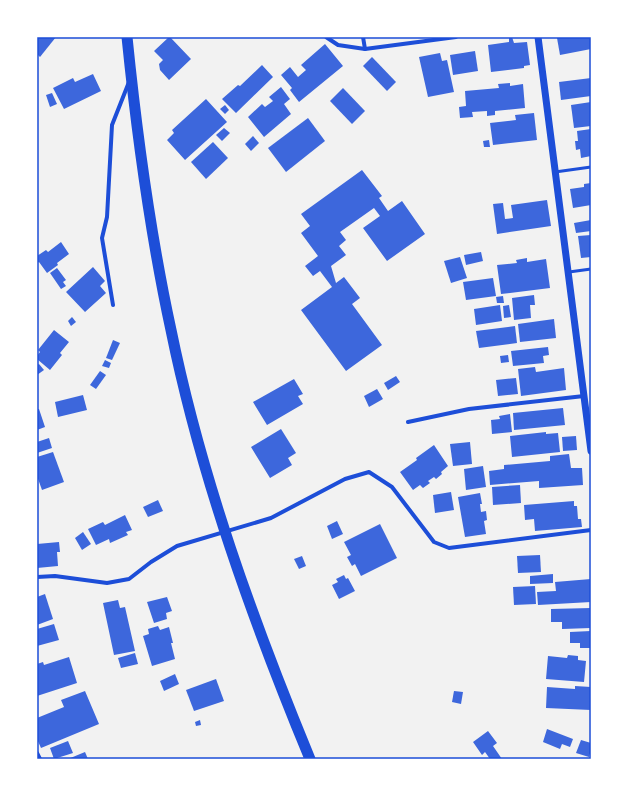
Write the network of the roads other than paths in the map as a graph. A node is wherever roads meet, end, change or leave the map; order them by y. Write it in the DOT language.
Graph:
graph roads {
  1 [pos="127,37"];
  2 [pos="326,37"];
  3 [pos="363,37"];
  4 [pos="456,37"];
  5 [pos="538,37"];
  6 [pos="365,48"];
  7 [pos="131,76"];
  8 [pos="591,167"];
  9 [pos="555,172"];
  10 [pos="591,269"];
  11 [pos="568,273"];
  12 [pos="113,305"];
  13 [pos="584,396"];
  14 [pos="408,422"];
  15 [pos="591,451"];
  16 [pos="591,530"];
  17 [pos="37,577"];
  18 [pos="37,754"];
  19 [pos="40,759"];
  20 [pos="310,759"];
  1 -- 7 [label="highway"];
  2 -- 6 [label="street"];
  3 -- 6 [label="street"];
  4 -- 6 [label="street"];
  5 -- 9 [label="street"];
  7 -- 12 [label="street"];
  7 -- 20 [label="highway"];
  8 -- 9 [label="lane"];
  9 -- 11 [label="street"];
  10 -- 11 [label="lane"];
  11 -- 13 [label="street"];
  13 -- 14 [label="street"];
  13 -- 15 [label="street"];
  16 -- 17 [label="street"];
  18 -- 19 [label="street"];
}
